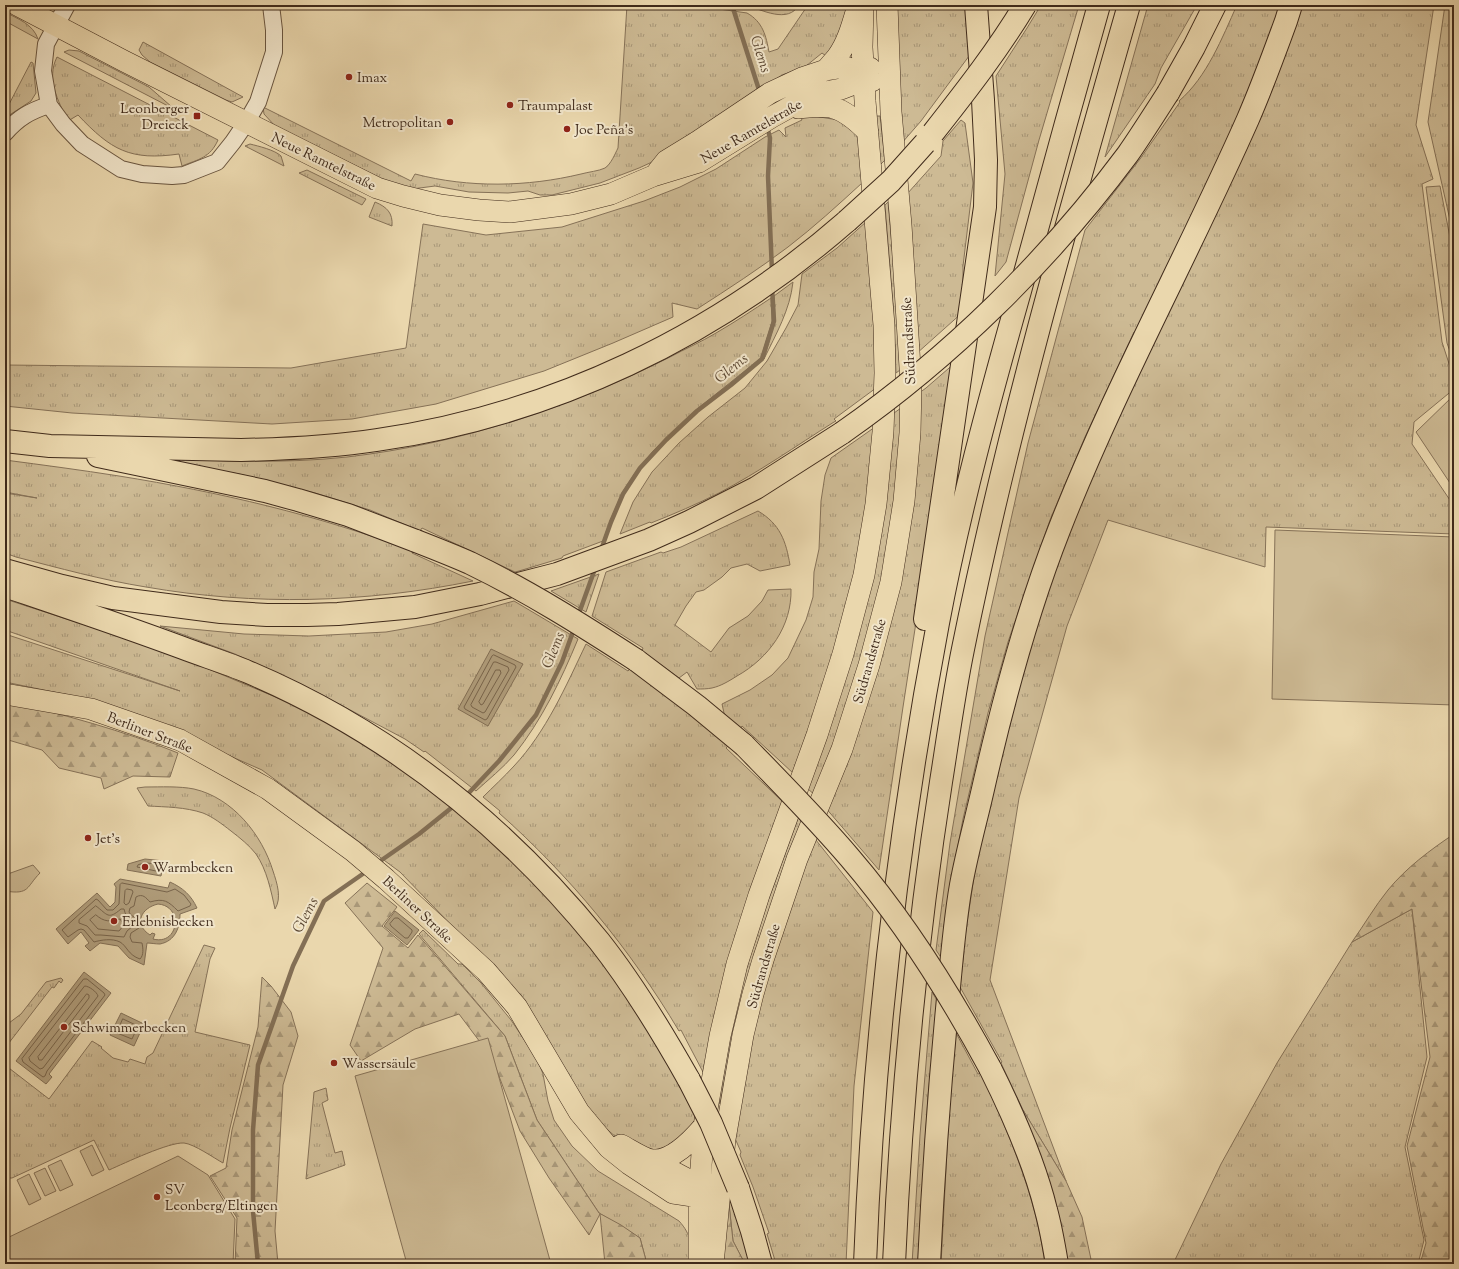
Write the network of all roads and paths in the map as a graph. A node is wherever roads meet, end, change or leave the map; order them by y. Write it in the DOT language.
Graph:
graph roads {
  1 [pos="17,5"];
  2 [pos="68,5"];
  3 [pos="271,5"];
  4 [pos="858,5"];
  5 [pos="862,5"];
  6 [pos="887,5"];
  7 [pos="976,5"];
  8 [pos="1025,5"];
  9 [pos="1099,5"];
  10 [pos="1129,5"];
  11 [pos="1216,5"];
  12 [pos="1291,5"];
  13 [pos="56,25"];
  14 [pos="888,39"];
  15 [pos="826,70"];
  16 [pos="864,75"];
  17 [pos="49,105"];
  18 [pos="788,109"];
  19 [pos="891,112"];
  20 [pos="246,123"];
  21 [pos="868,132"];
  22 [pos="5,133"];
  23 [pos="653,176"];
  24 [pos="5,441"];
  25 [pos="50,446"];
  26 [pos="5,570"];
  27 [pos="5,586"];
  28 [pos="5,694"];
  29 [pos="919,733"];
  30 [pos="704,1126"];
  31 [pos="596,1132"];
  32 [pos="651,1160"];
  33 [pos="719,1193"];
  34 [pos="699,1264"];
  35 [pos="713,1264"];
  36 [pos="761,1264"];
  37 [pos="865,1264"];
  38 [pos="894,1264"];
  39 [pos="929,1264"];
  40 [pos="1056,1264"];
  1 -- 13 [label="main road, Neue Ramtelstraße"];
  2 -- 13 [label="street"];
  3 -- 20 [label="street"];
  4 -- 15 [label="main road"];
  5 -- 16 [label="main road, Südrandstraße"];
  6 -- 14 [label="main road, Südrandstraße"];
  7 -- 29 [label="highway"];
  8 -- 25 [label="highway, bridge"];
  9 -- 29 [label="highway"];
  10 -- 38 [label="highway"];
  11 -- 26 [label="highway, bridge"];
  12 -- 39 [label="highway"];
  13 -- 17 [label="street"];
  13 -- 20 [label="main road, Neue Ramtelstraße"];
  14 -- 16 [label="main road"];
  14 -- 19 [label="main road, Südrandstraße"];
  15 -- 16 [label="main road, Neue Ramtelstraße"];
  15 -- 23 [label="main road, Neue Ramtelstraße"];
  16 -- 18 [label="main road, Neue Ramtelstraße"];
  16 -- 19 [label="main road"];
  16 -- 21 [label="main road, Südrandstraße"];
  17 -- 20 [label="street"];
  17 -- 22 [label="street"];
  18 -- 21 [label="main road"];
  18 -- 23 [label="main road, Neue Ramtelstraße"];
  19 -- 33 [label="main road, Südrandstraße"];
  20 -- 23 [label="main road, Neue Ramtelstraße"];
  21 -- 30 [label="main road, Südrandstraße"];
  24 -- 25 [label="highway"];
  25 -- 40 [label="highway, bridge"];
  27 -- 33 [label="highway, bridge"];
  28 -- 31 [label="main road, Berliner Straße"];
  29 -- 37 [label="highway"];
  30 -- 32 [label="main road"];
  30 -- 33 [label="main road, Südrandstraße"];
  31 -- 32 [label="main road"];
  31 -- 33 [label="main road, Berliner Straße"];
  32 -- 33 [label="main road"];
  33 -- 34 [label="main road, Südrandstraße"];
  33 -- 35 [label="main road, Südrandstraße"];
  33 -- 36 [label="highway"];
}
